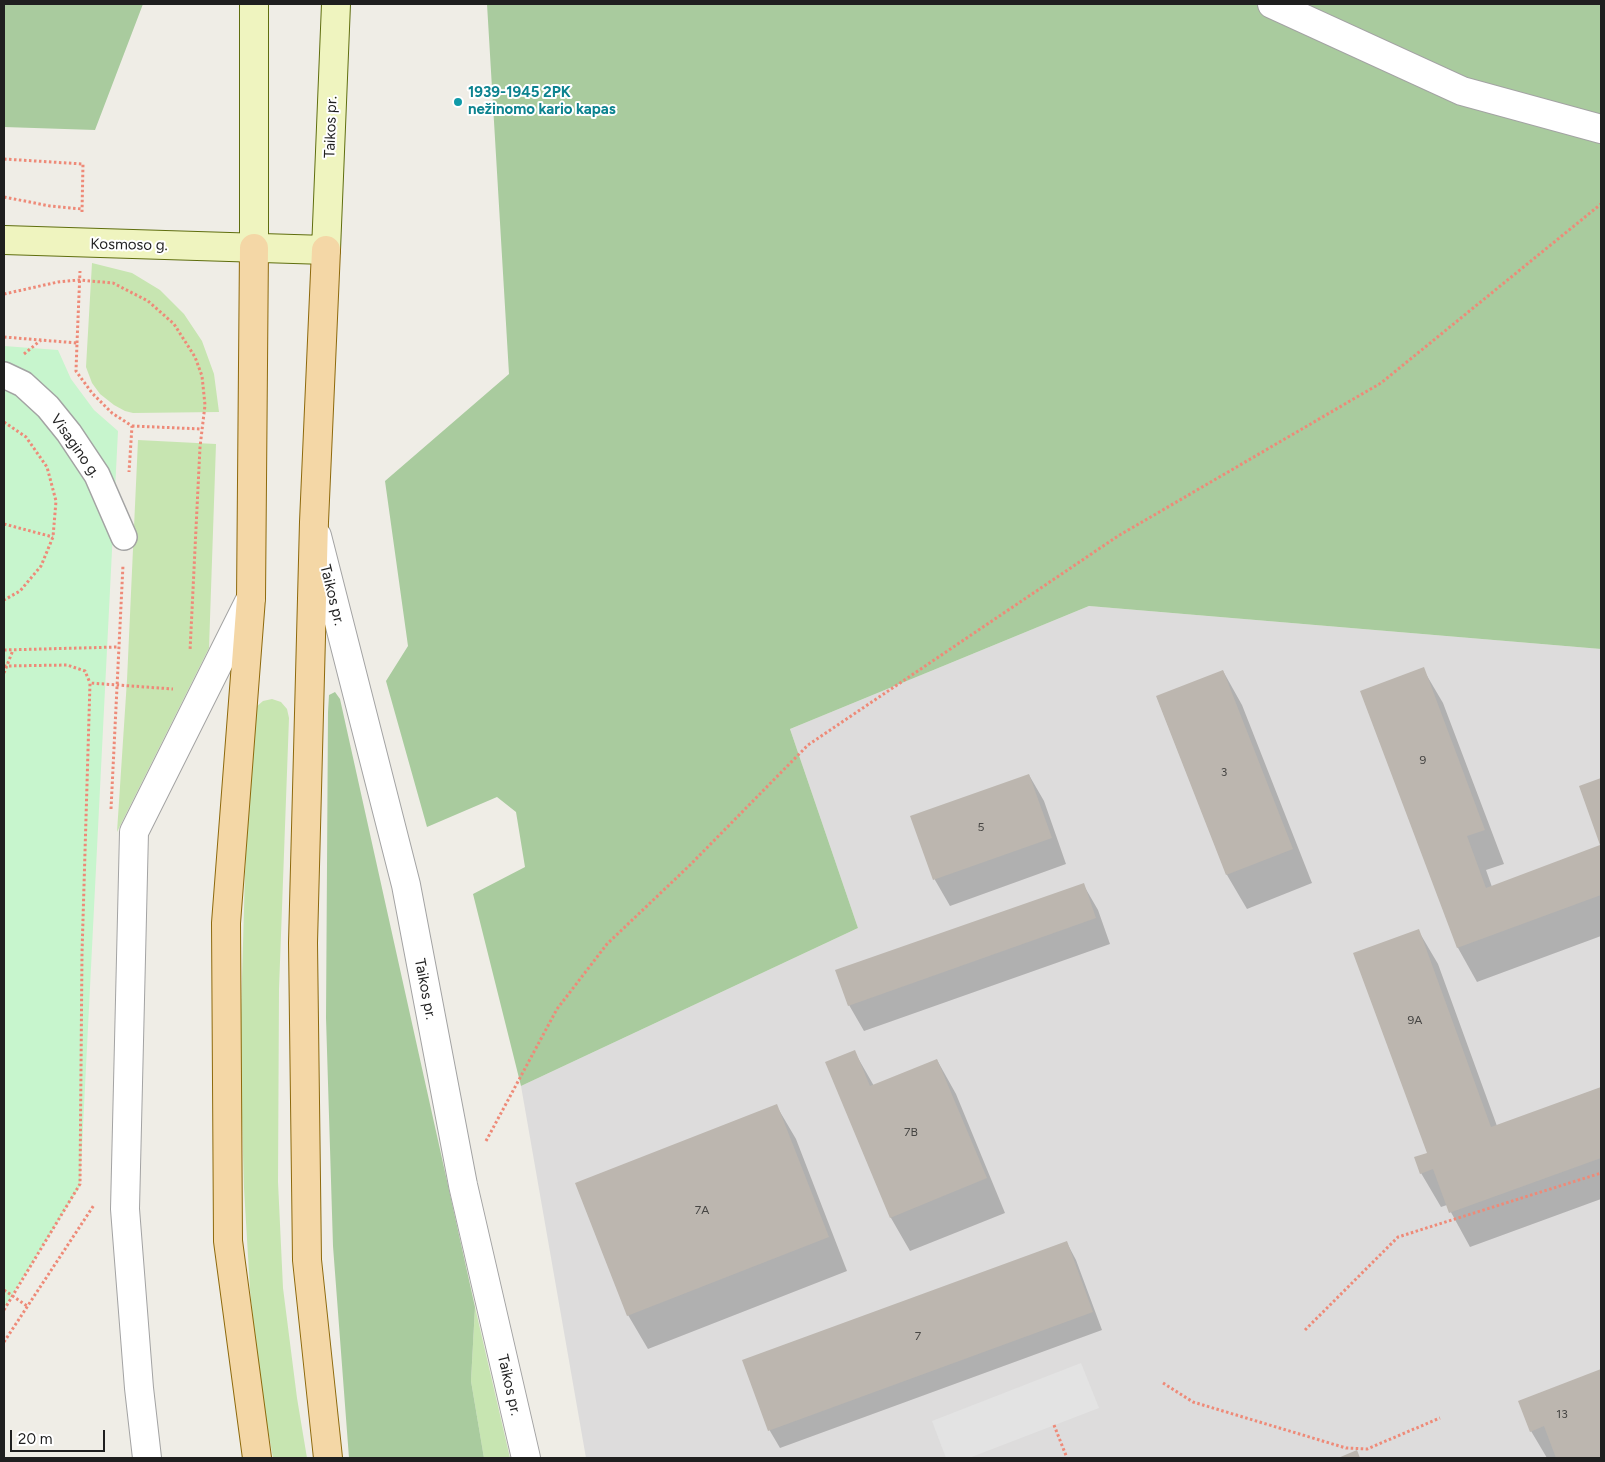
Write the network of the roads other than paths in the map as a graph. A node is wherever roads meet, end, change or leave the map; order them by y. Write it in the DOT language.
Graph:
graph roads {
  1 [pos="254,4"];
  2 [pos="336,4"];
  3 [pos="1272,4"];
  4 [pos="1601,129"];
  5 [pos="4,240"];
  6 [pos="254,248"];
  7 [pos="326,250"];
  8 [pos="4,374"];
  9 [pos="314,522"];
  10 [pos="124,537"];
  11 [pos="251,598"];
  12 [pos="147,1458"];
  13 [pos="257,1458"];
  14 [pos="328,1458"];
  15 [pos="526,1458"];
  1 -- 6 [label="main road"];
  2 -- 7 [label="main road, Taikos pr."];
  3 -- 4 [label="street"];
  5 -- 6 [label="main road, Kosmoso g."];
  6 -- 7 [label="main road"];
  6 -- 11 [label="main road"];
  7 -- 9 [label="main road, Taikos pr."];
  8 -- 10 [label="street, Visagino g."];
  9 -- 14 [label="main road, Taikos pr."];
  9 -- 15 [label="street, Taikos pr."];
  11 -- 12 [label="street"];
  11 -- 13 [label="main road"];
}
